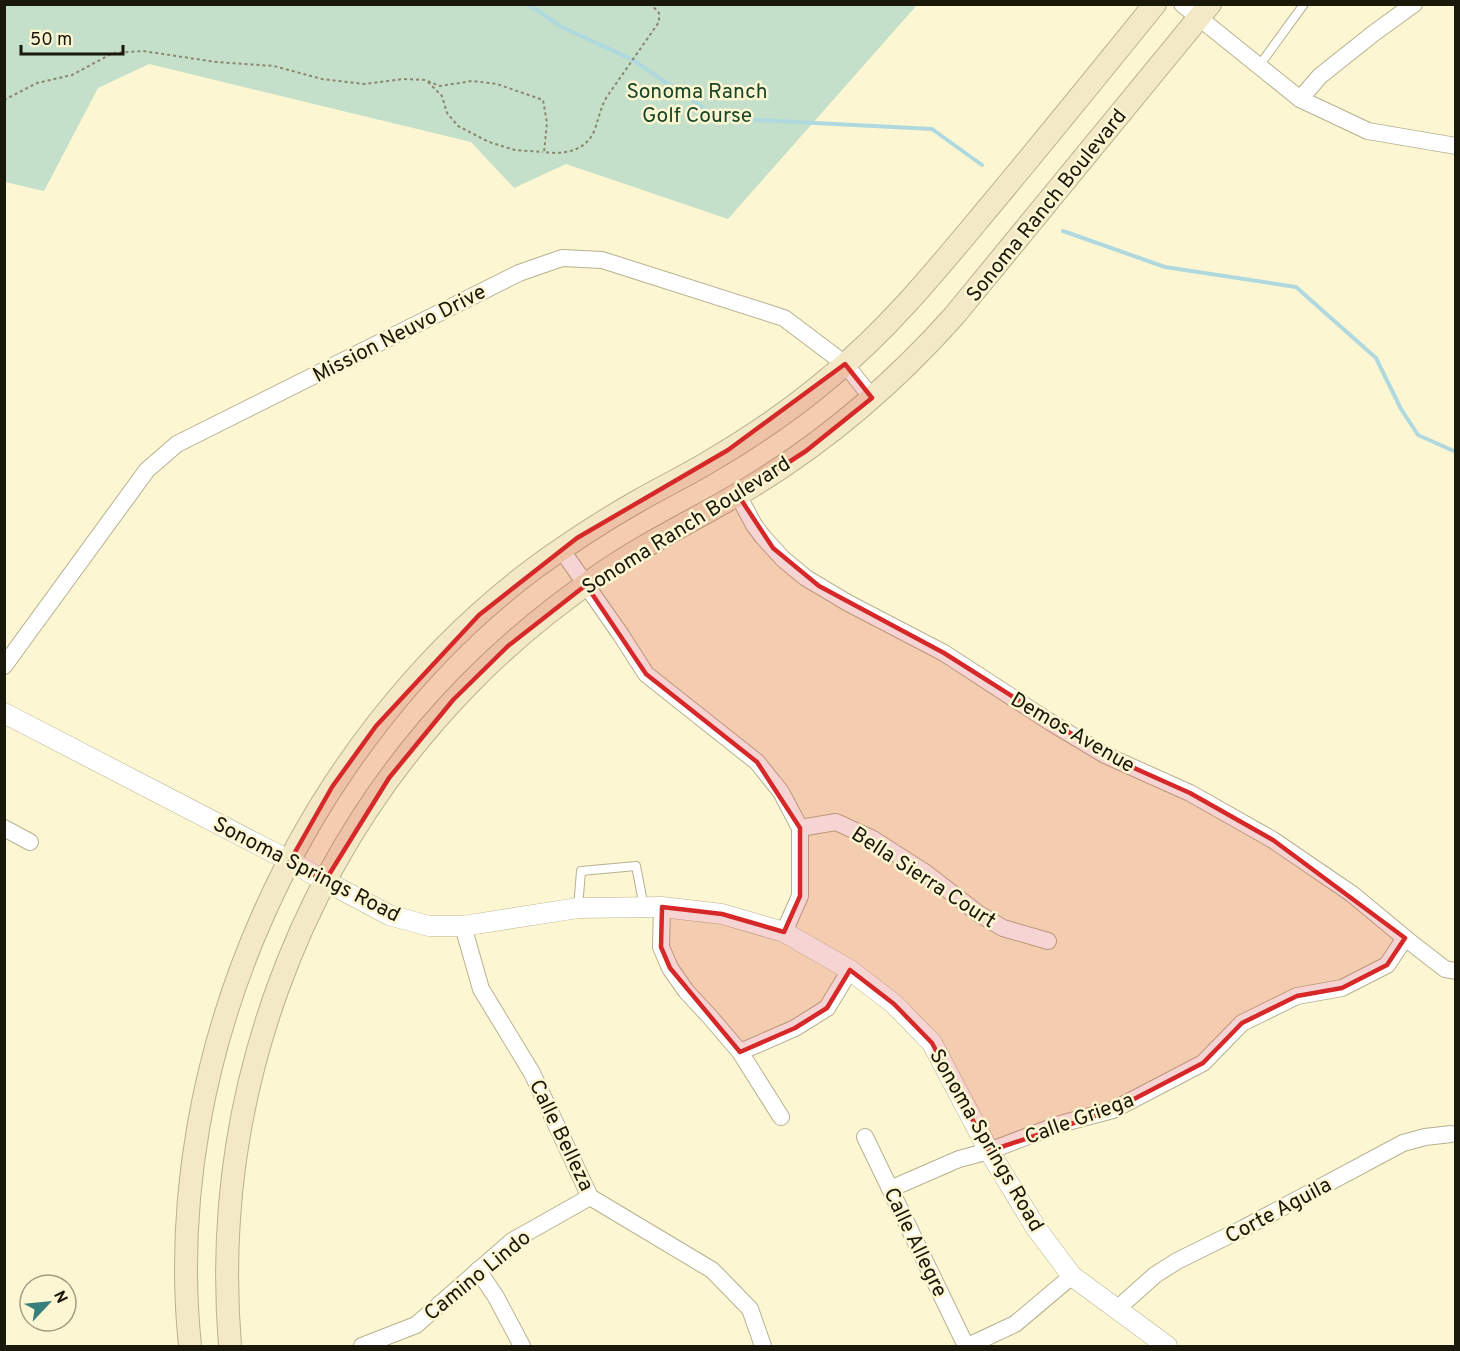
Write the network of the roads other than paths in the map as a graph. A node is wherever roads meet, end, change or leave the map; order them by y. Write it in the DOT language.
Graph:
graph roads {
  1 [pos="1155,4"];
  2 [pos="1304,4"];
  3 [pos="1414,4"];
  4 [pos="1197,9"];
  5 [pos="1259,66"];
  6 [pos="1300,99"];
  7 [pos="1455,146"];
  8 [pos="845,364"];
  9 [pos="872,398"];
  10 [pos="738,495"];
  11 [pos="561,549"];
  12 [pos="586,585"];
  13 [pos="4,666"];
  14 [pos="4,713"];
  15 [pos="4,828"];
  16 [pos="800,828"];
  17 [pos="30,842"];
  18 [pos="290,861"];
  19 [pos="325,881"];
  20 [pos="653,907"];
  21 [pos="578,908"];
  22 [pos="463,926"];
  23 [pos="784,932"];
  24 [pos="1405,938"];
  25 [pos="1048,941"];
  26 [pos="850,970"];
  27 [pos="1455,971"];
  28 [pos="740,1052"];
  29 [pos="781,1117"];
  30 [pos="1451,1134"];
  31 [pos="866,1137"];
  32 [pos="989,1151"];
  33 [pos="890,1189"];
  34 [pos="590,1197"];
  35 [pos="478,1270"];
  36 [pos="1072,1276"];
  37 [pos="1117,1309"];
  38 [pos="190,1347"];
  39 [pos="230,1347"];
  40 [pos="362,1347"];
  41 [pos="522,1347"];
  42 [pos="763,1347"];
  43 [pos="967,1347"];
  44 [pos="1167,1347"];
  1 -- 8 [label="main road, Sonoma Ranch Boulevard"];
  2 -- 5 [label="lane"];
  3 -- 6 [label="street"];
  4 -- 5 [label="street"];
  4 -- 9 [label="main road, Sonoma Ranch Boulevard"];
  5 -- 6 [label="street"];
  6 -- 7 [label="street"];
  8 -- 9 [label="street, Mission Neuvo Drive"];
  8 -- 11 [label="main road, Sonoma Ranch Boulevard"];
  8 -- 13 [label="street, Mission Neuvo Drive"];
  9 -- 10 [label="main road, Sonoma Ranch Boulevard"];
  10 -- 12 [label="main road, Sonoma Ranch Boulevard"];
  10 -- 24 [label="street, Demos Avenue"];
  11 -- 12 [label="street"];
  11 -- 18 [label="main road, Sonoma Ranch Boulevard"];
  12 -- 16 [label="street"];
  12 -- 19 [label="main road, Sonoma Ranch Boulevard"];
  14 -- 18 [label="street, Sonoma Springs Road"];
  15 -- 17 [label="street"];
  16 -- 23 [label="street"];
  16 -- 25 [label="street, Bella Sierra Court"];
  18 -- 19 [label="street, Sonoma Springs Road"];
  18 -- 38 [label="main road, Sonoma Ranch Boulevard"];
  19 -- 22 [label="street, Sonoma Springs Road"];
  19 -- 39 [label="main road, Sonoma Ranch Boulevard"];
  20 -- 21 [label="street, Sonoma Springs Road"];
  20 -- 21 [label="lane"];
  20 -- 23 [label="street, Sonoma Springs Road"];
  20 -- 28 [label="street"];
  21 -- 22 [label="street, Sonoma Springs Road"];
  22 -- 34 [label="street, Calle Belleza"];
  23 -- 26 [label="street, Sonoma Springs Road"];
  24 -- 27 [label="street, Demos Avenue"];
  24 -- 32 [label="street, Calle Griega"];
  26 -- 28 [label="street"];
  26 -- 32 [label="street, Sonoma Springs Road"];
  28 -- 29 [label="street"];
  30 -- 37 [label="street, Corte Aguila"];
  31 -- 33 [label="street, Calle Allegre"];
  32 -- 33 [label="street, Calle Griega"];
  32 -- 36 [label="street, Sonoma Springs Road"];
  33 -- 43 [label="street, Calle Allegre"];
  34 -- 35 [label="street, Camino Lindo"];
  34 -- 42 [label="street, Calle Belleza"];
  35 -- 40 [label="street, Camino Lindo"];
  35 -- 41 [label="street"];
  36 -- 37 [label="street, Sonoma Springs Road"];
  36 -- 43 [label="street"];
  37 -- 44 [label="street, Sonoma Springs Road"];
}
